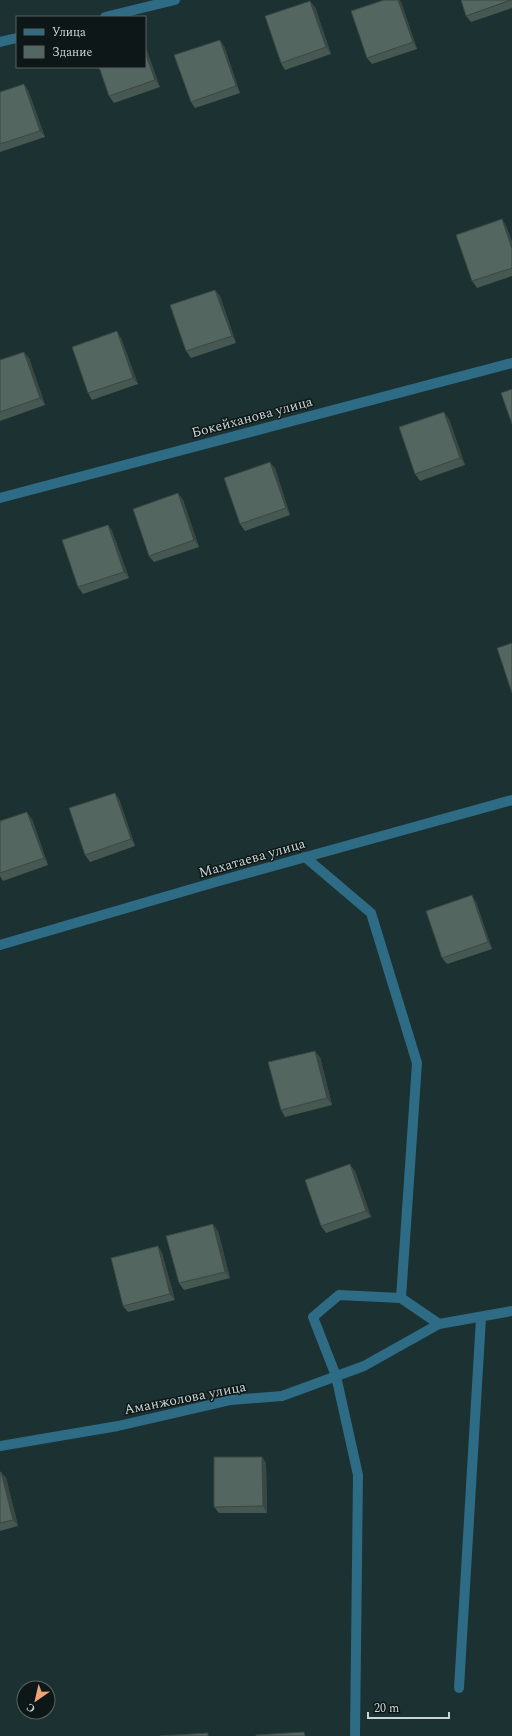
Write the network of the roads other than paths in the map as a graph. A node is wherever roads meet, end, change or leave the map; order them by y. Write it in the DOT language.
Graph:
graph roads {
  1 [pos="175,0"];
  2 [pos="109,16"];
  3 [pos="16,38"];
  4 [pos="0,42"];
  5 [pos="512,363"];
  6 [pos="0,498"];
  7 [pos="512,800"];
  8 [pos="305,857"];
  9 [pos="0,945"];
  10 [pos="401,1298"];
  11 [pos="512,1311"];
  12 [pos="481,1318"];
  13 [pos="439,1324"];
  14 [pos="336,1376"];
  15 [pos="0,1446"];
  16 [pos="459,1688"];
  17 [pos="355,1736"];
  1 -- 2 [label="street"];
  3 -- 4 [label="street"];
  5 -- 6 [label="street, Бокейханова улица"];
  7 -- 8 [label="street, Махатаева улица"];
  8 -- 9 [label="street, Махатаева улица"];
  8 -- 10 [label="street"];
  10 -- 13 [label="street"];
  10 -- 14 [label="street"];
  11 -- 12 [label="street, Аманжолова улица"];
  12 -- 13 [label="street, Аманжолова улица"];
  12 -- 16 [label="street"];
  13 -- 14 [label="street, Аманжолова улица"];
  14 -- 15 [label="street, Аманжолова улица"];
  14 -- 17 [label="street"];
}
